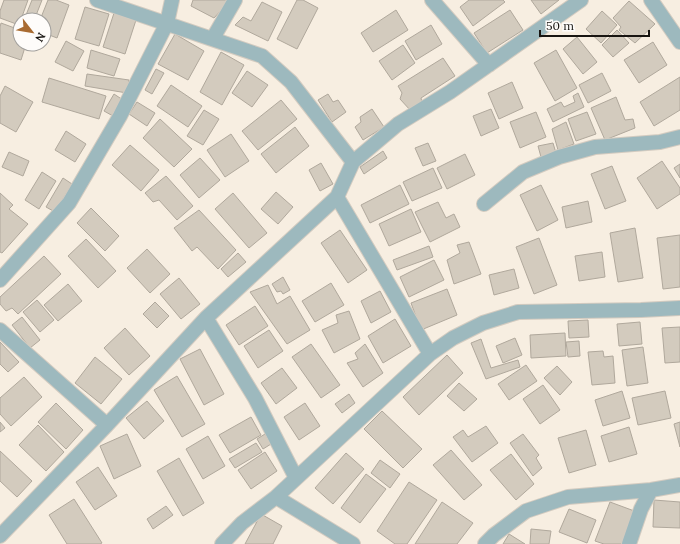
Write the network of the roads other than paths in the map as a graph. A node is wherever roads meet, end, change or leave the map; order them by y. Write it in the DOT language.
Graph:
graph roads {
  1 [pos="97,0"];
  2 [pos="172,0"];
  3 [pos="236,0"];
  4 [pos="432,0"];
  5 [pos="582,0"];
  6 [pos="651,0"];
  7 [pos="167,23"];
  8 [pos="213,38"];
  9 [pos="680,42"];
  10 [pos="489,65"];
  11 [pos="680,137"];
  12 [pos="353,162"];
  13 [pos="337,197"];
  14 [pos="484,204"];
  15 [pos="0,280"];
  16 [pos="680,308"];
  17 [pos="206,318"];
  18 [pos="0,330"];
  19 [pos="430,354"];
  20 [pos="107,425"];
  21 [pos="296,478"];
  22 [pos="680,485"];
  23 [pos="651,490"];
  24 [pos="276,497"];
  25 [pos="0,536"];
  26 [pos="222,544"];
  27 [pos="353,544"];
  28 [pos="485,544"];
  29 [pos="629,544"];
  1 -- 7 [label="street"];
  2 -- 7 [label="street"];
  3 -- 8 [label="street"];
  4 -- 10 [label="street"];
  5 -- 10 [label="street"];
  6 -- 9 [label="street"];
  7 -- 8 [label="street"];
  7 -- 15 [label="street"];
  8 -- 12 [label="street"];
  10 -- 12 [label="street"];
  11 -- 14 [label="street"];
  12 -- 13 [label="street"];
  13 -- 17 [label="street"];
  13 -- 19 [label="street"];
  16 -- 19 [label="street"];
  17 -- 20 [label="street"];
  17 -- 21 [label="street"];
  18 -- 20 [label="street"];
  19 -- 21 [label="street"];
  20 -- 25 [label="street"];
  21 -- 24 [label="street"];
  22 -- 23 [label="street"];
  23 -- 28 [label="street"];
  23 -- 29 [label="street"];
  24 -- 26 [label="street"];
  24 -- 27 [label="street"];
}
